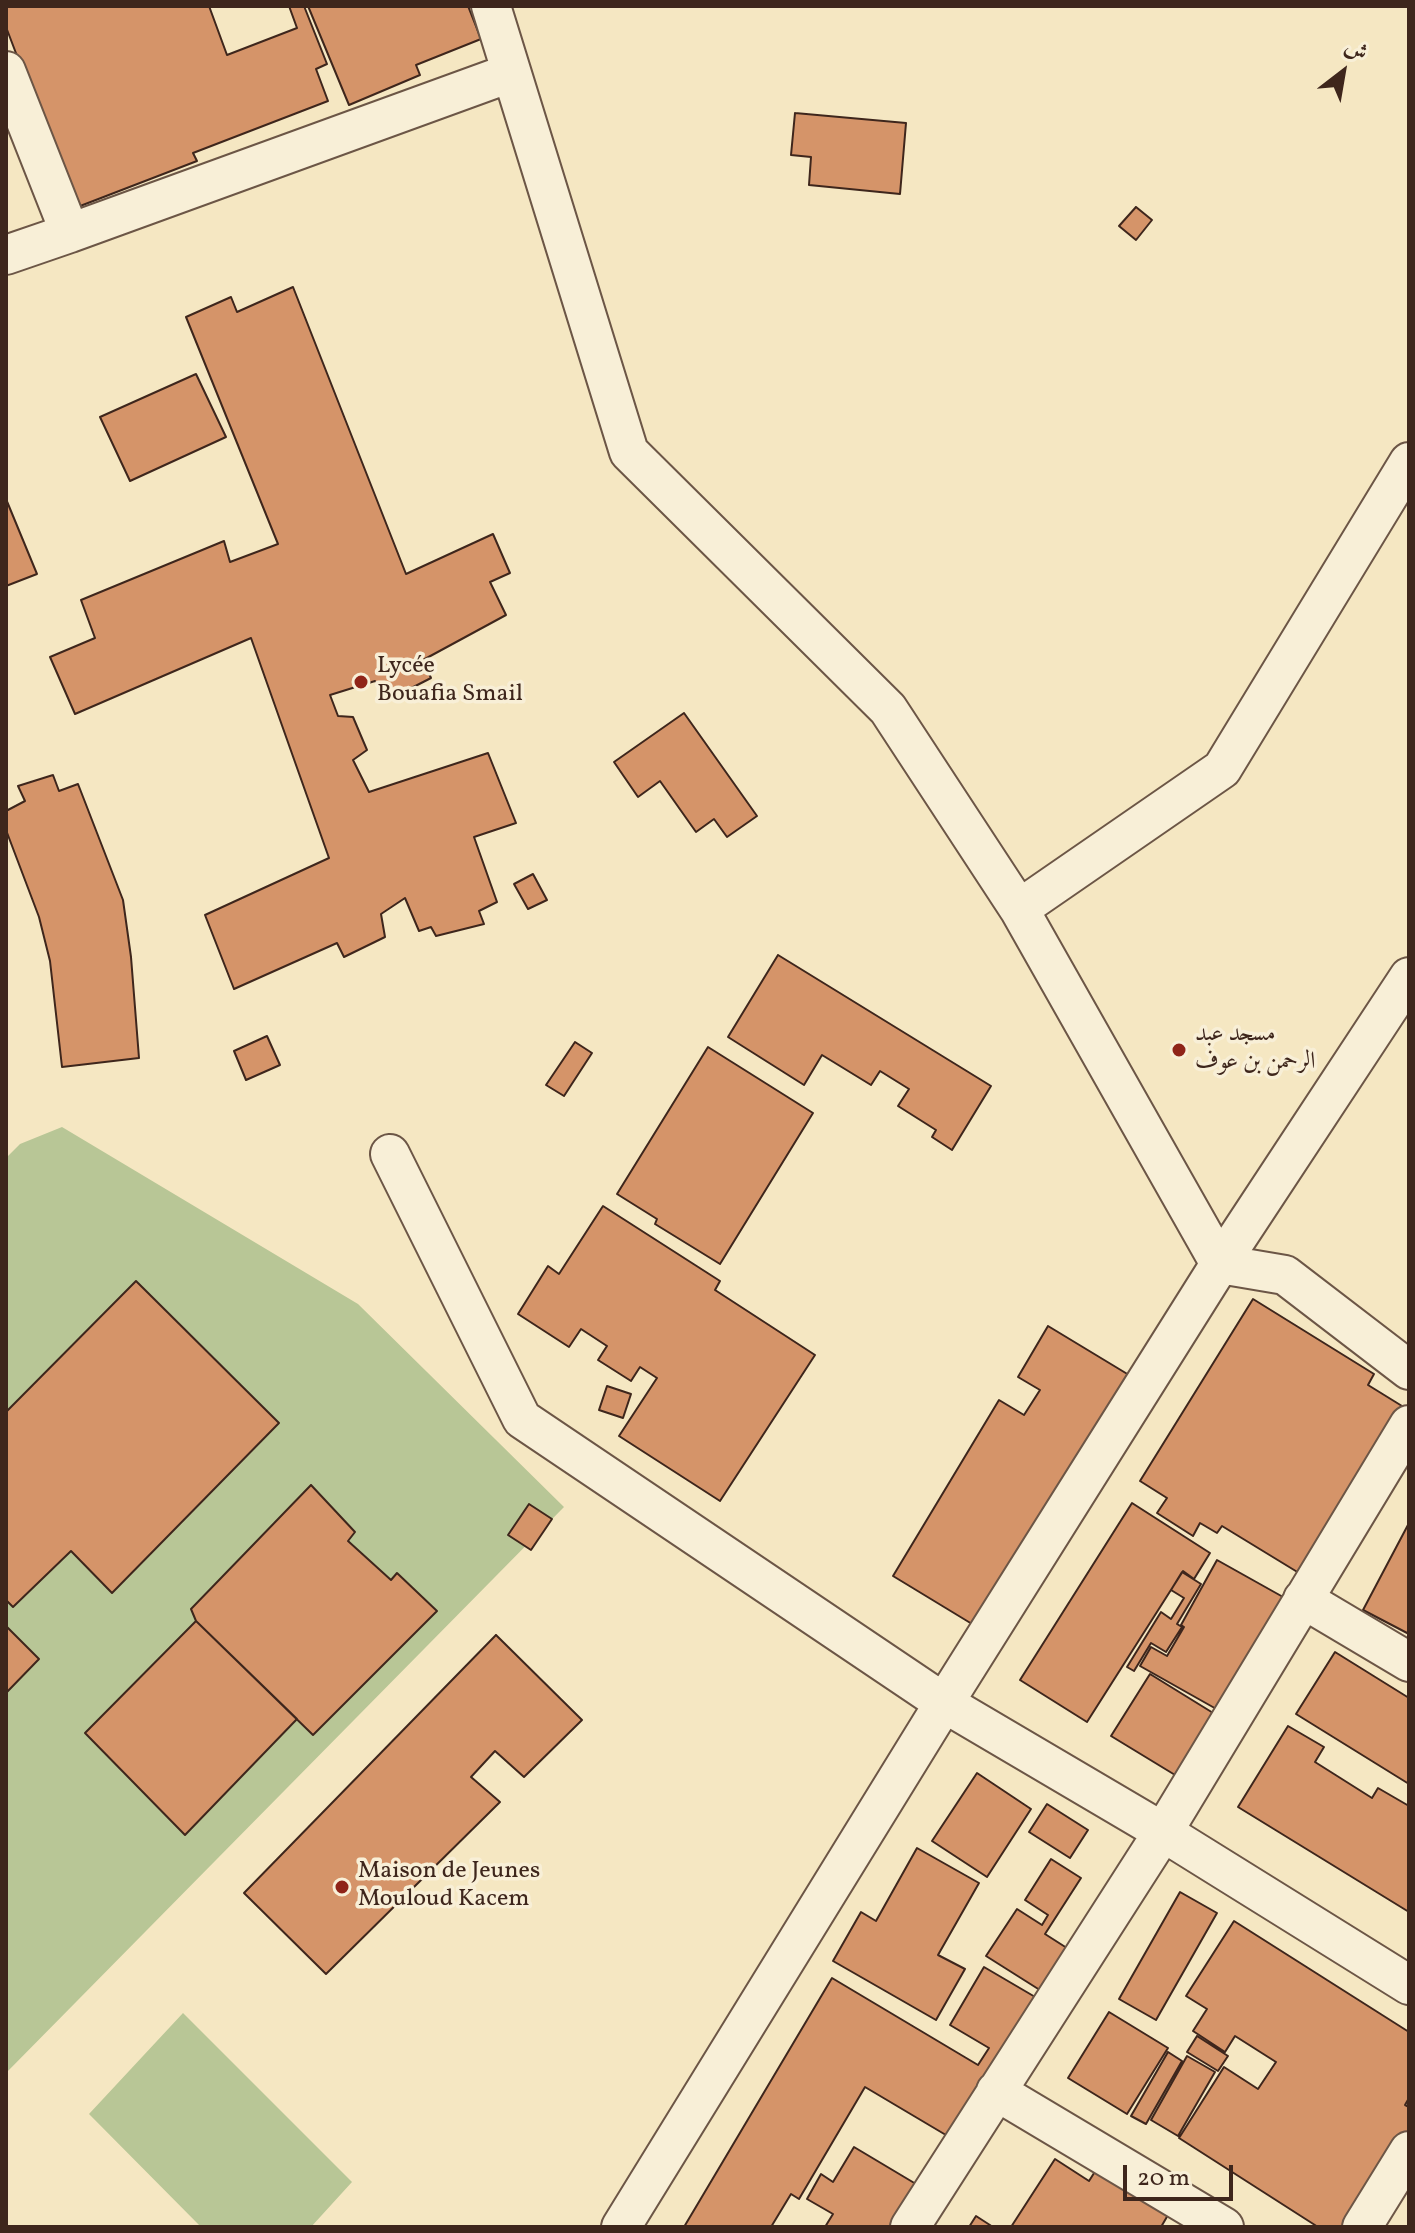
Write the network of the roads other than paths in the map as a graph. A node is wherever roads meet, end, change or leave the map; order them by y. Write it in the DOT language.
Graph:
graph roads {
  1 [pos="491,6"];
  2 [pos="6,71"];
  3 [pos="510,73"];
  4 [pos="70,233"];
  5 [pos="6,255"];
  6 [pos="1409,462"];
  7 [pos="1019,909"];
  8 [pos="1409,977"];
  9 [pos="390,1154"];
  10 [pos="1220,1264"];
  11 [pos="1409,1370"];
  12 [pos="1409,1425"];
  13 [pos="1303,1599"];
  14 [pos="1409,1662"];
  15 [pos="944,1703"];
  16 [pos="1163,1832"];
  17 [pos="1409,1985"];
  18 [pos="996,2091"];
  19 [pos="1409,2151"];
  20 [pos="621,2227"];
  21 [pos="910,2227"];
  22 [pos="1224,2227"];
  23 [pos="1362,2227"];
  1 -- 3 [label="street"];
  2 -- 4 [label="street"];
  3 -- 4 [label="street"];
  3 -- 7 [label="street"];
  4 -- 5 [label="street"];
  6 -- 7 [label="street"];
  7 -- 10 [label="street"];
  8 -- 10 [label="street"];
  9 -- 15 [label="street"];
  10 -- 11 [label="street"];
  10 -- 15 [label="street"];
  12 -- 13 [label="street"];
  13 -- 14 [label="street"];
  13 -- 16 [label="street"];
  15 -- 16 [label="street"];
  15 -- 20 [label="street"];
  16 -- 17 [label="street"];
  16 -- 18 [label="street"];
  18 -- 21 [label="street"];
  18 -- 22 [label="street"];
  19 -- 23 [label="street"];
}
